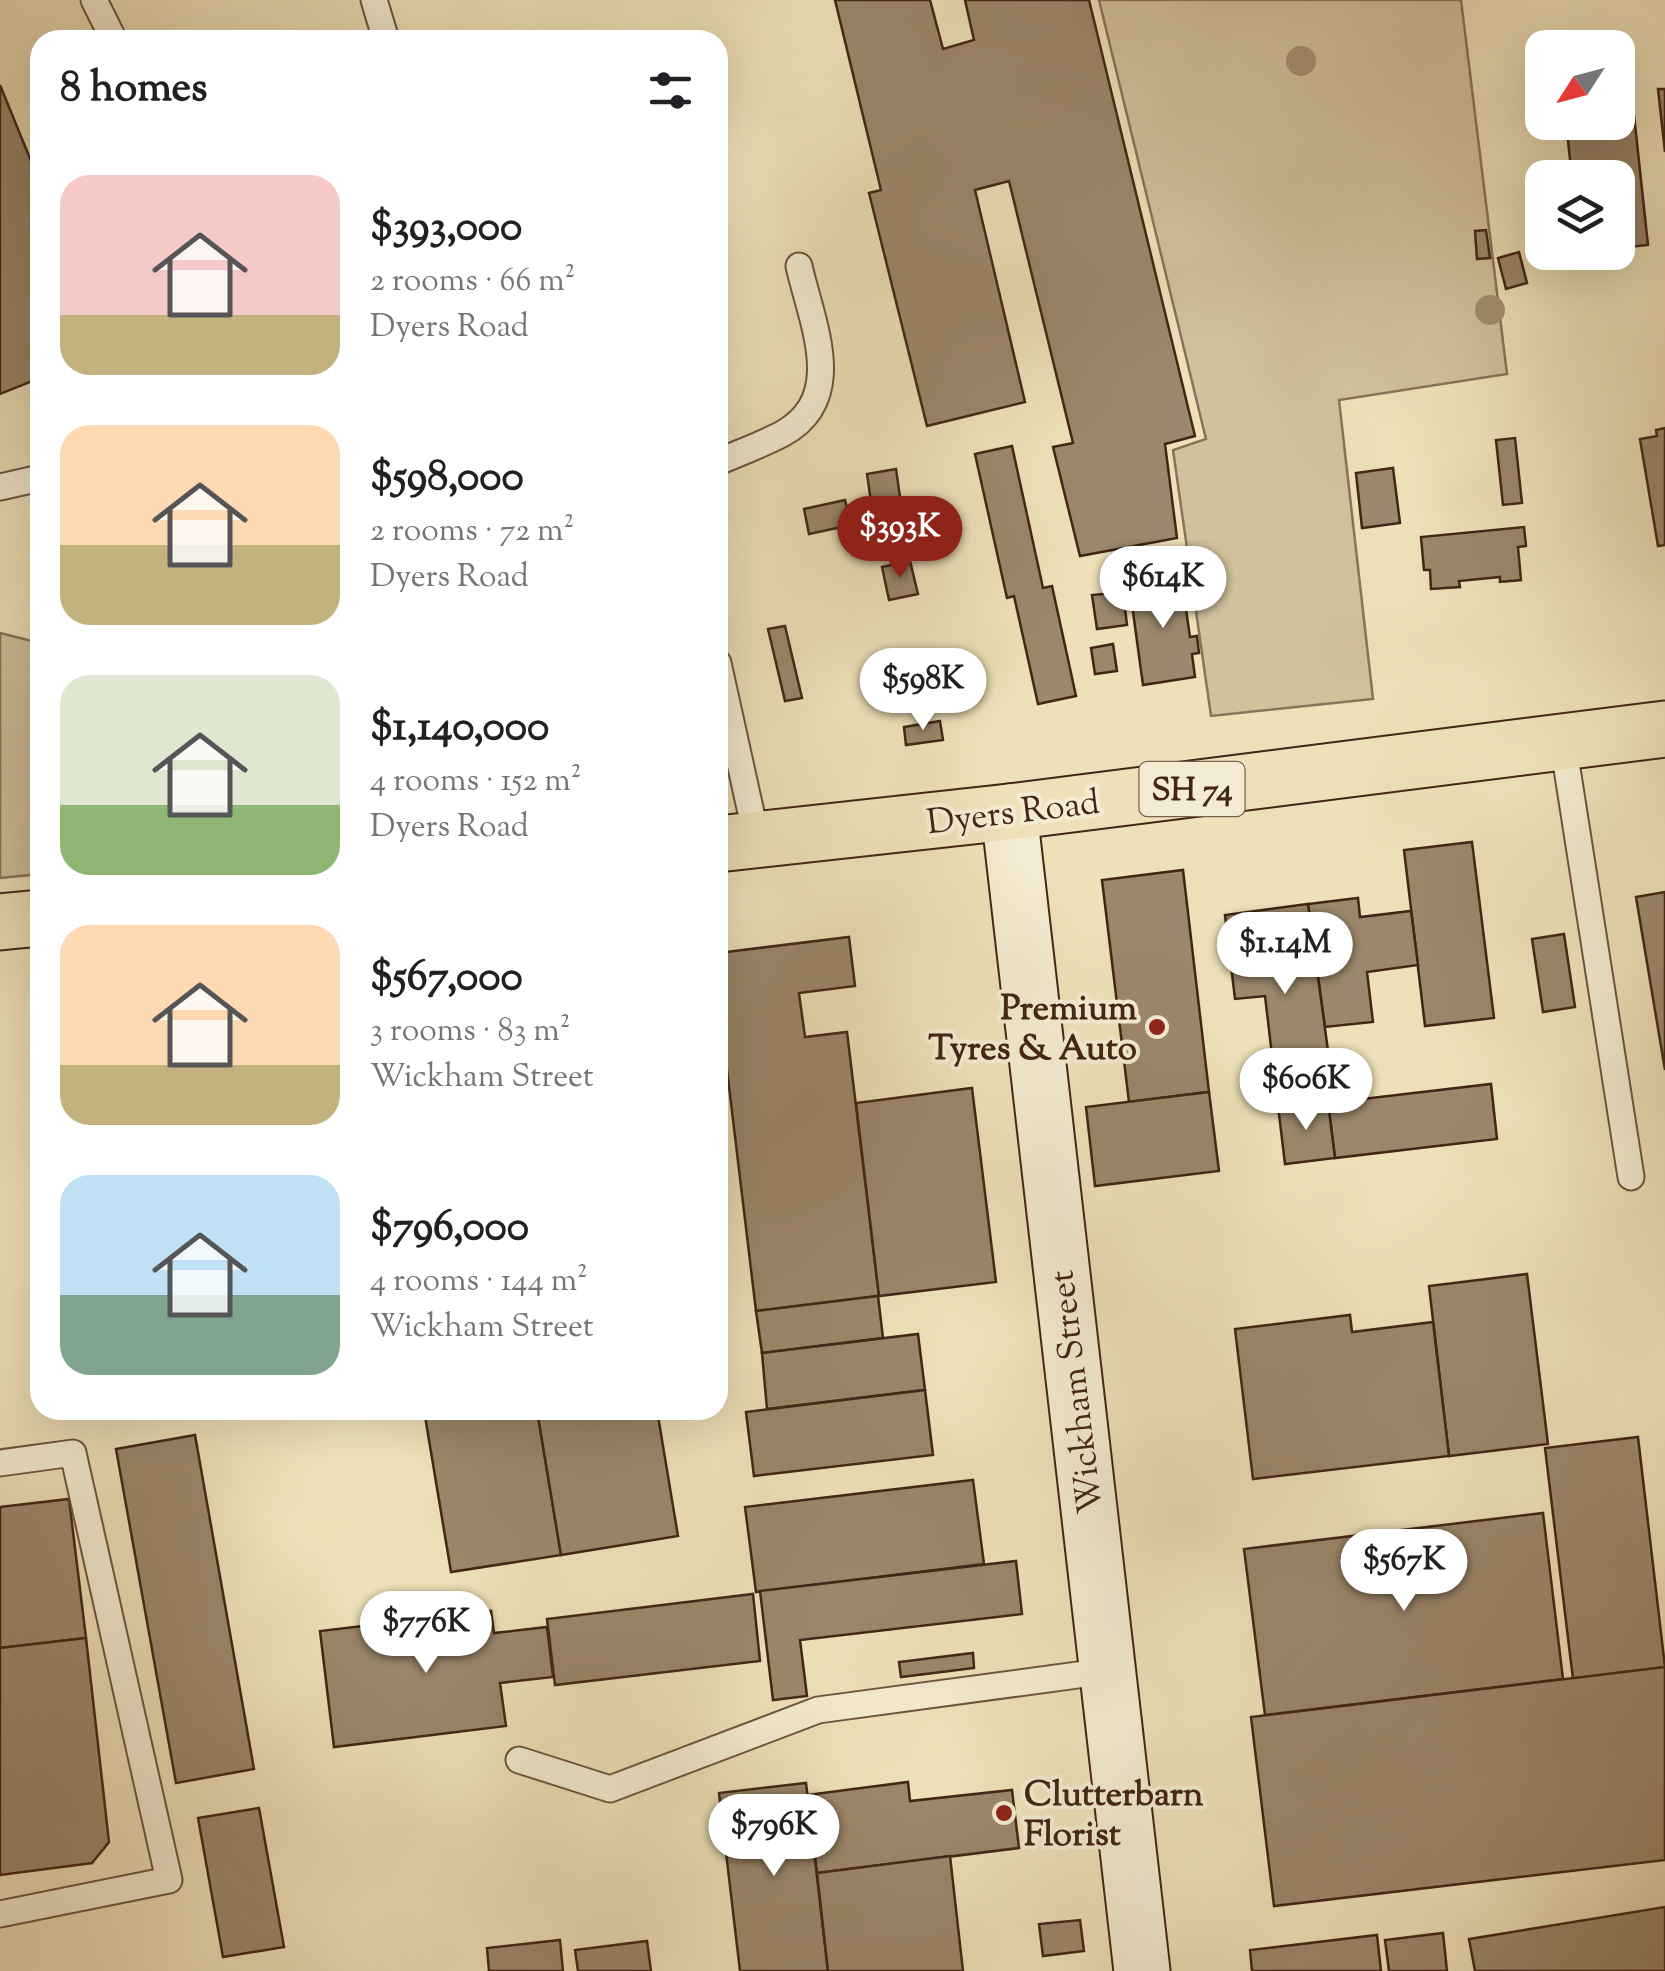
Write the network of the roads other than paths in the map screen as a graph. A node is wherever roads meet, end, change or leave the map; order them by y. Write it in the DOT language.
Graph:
graph roads {
  1 [pos="94,0"];
  2 [pos="374,0"];
  3 [pos="109,30"];
  4 [pos="383,30"];
  5 [pos="799,266"];
  6 [pos="728,458"];
  7 [pos="30,480"];
  8 [pos="0,487"];
  9 [pos="1665,730"];
  10 [pos="1563,742"];
  11 [pos="728,758"];
  12 [pos="1009,812"];
  13 [pos="737,842"];
  14 [pos="30,919"];
  15 [pos="0,922"];
  16 [pos="1630,1177"];
  17 [pos="0,1463"];
  18 [pos="1108,1671"];
  19 [pos="519,1760"];
  20 [pos="0,1914"];
  21 [pos="1142,1971"];
  1 -- 3 [label="lane"];
  2 -- 4 [label="lane"];
  5 -- 6 [label="lane"];
  7 -- 8 [label="lane"];
  9 -- 10 [label="highway, Dyers Road / SH 74"];
  10 -- 12 [label="highway, Dyers Road / SH 74"];
  10 -- 16 [label="lane"];
  11 -- 13 [label="lane"];
  12 -- 13 [label="highway, Dyers Road / SH 74"];
  12 -- 18 [label="street, Wickham Street"];
  14 -- 15 [label="highway"];
  17 -- 20 [label="lane"];
  18 -- 19 [label="lane"];
  18 -- 21 [label="street, Wickham Street"];
}
